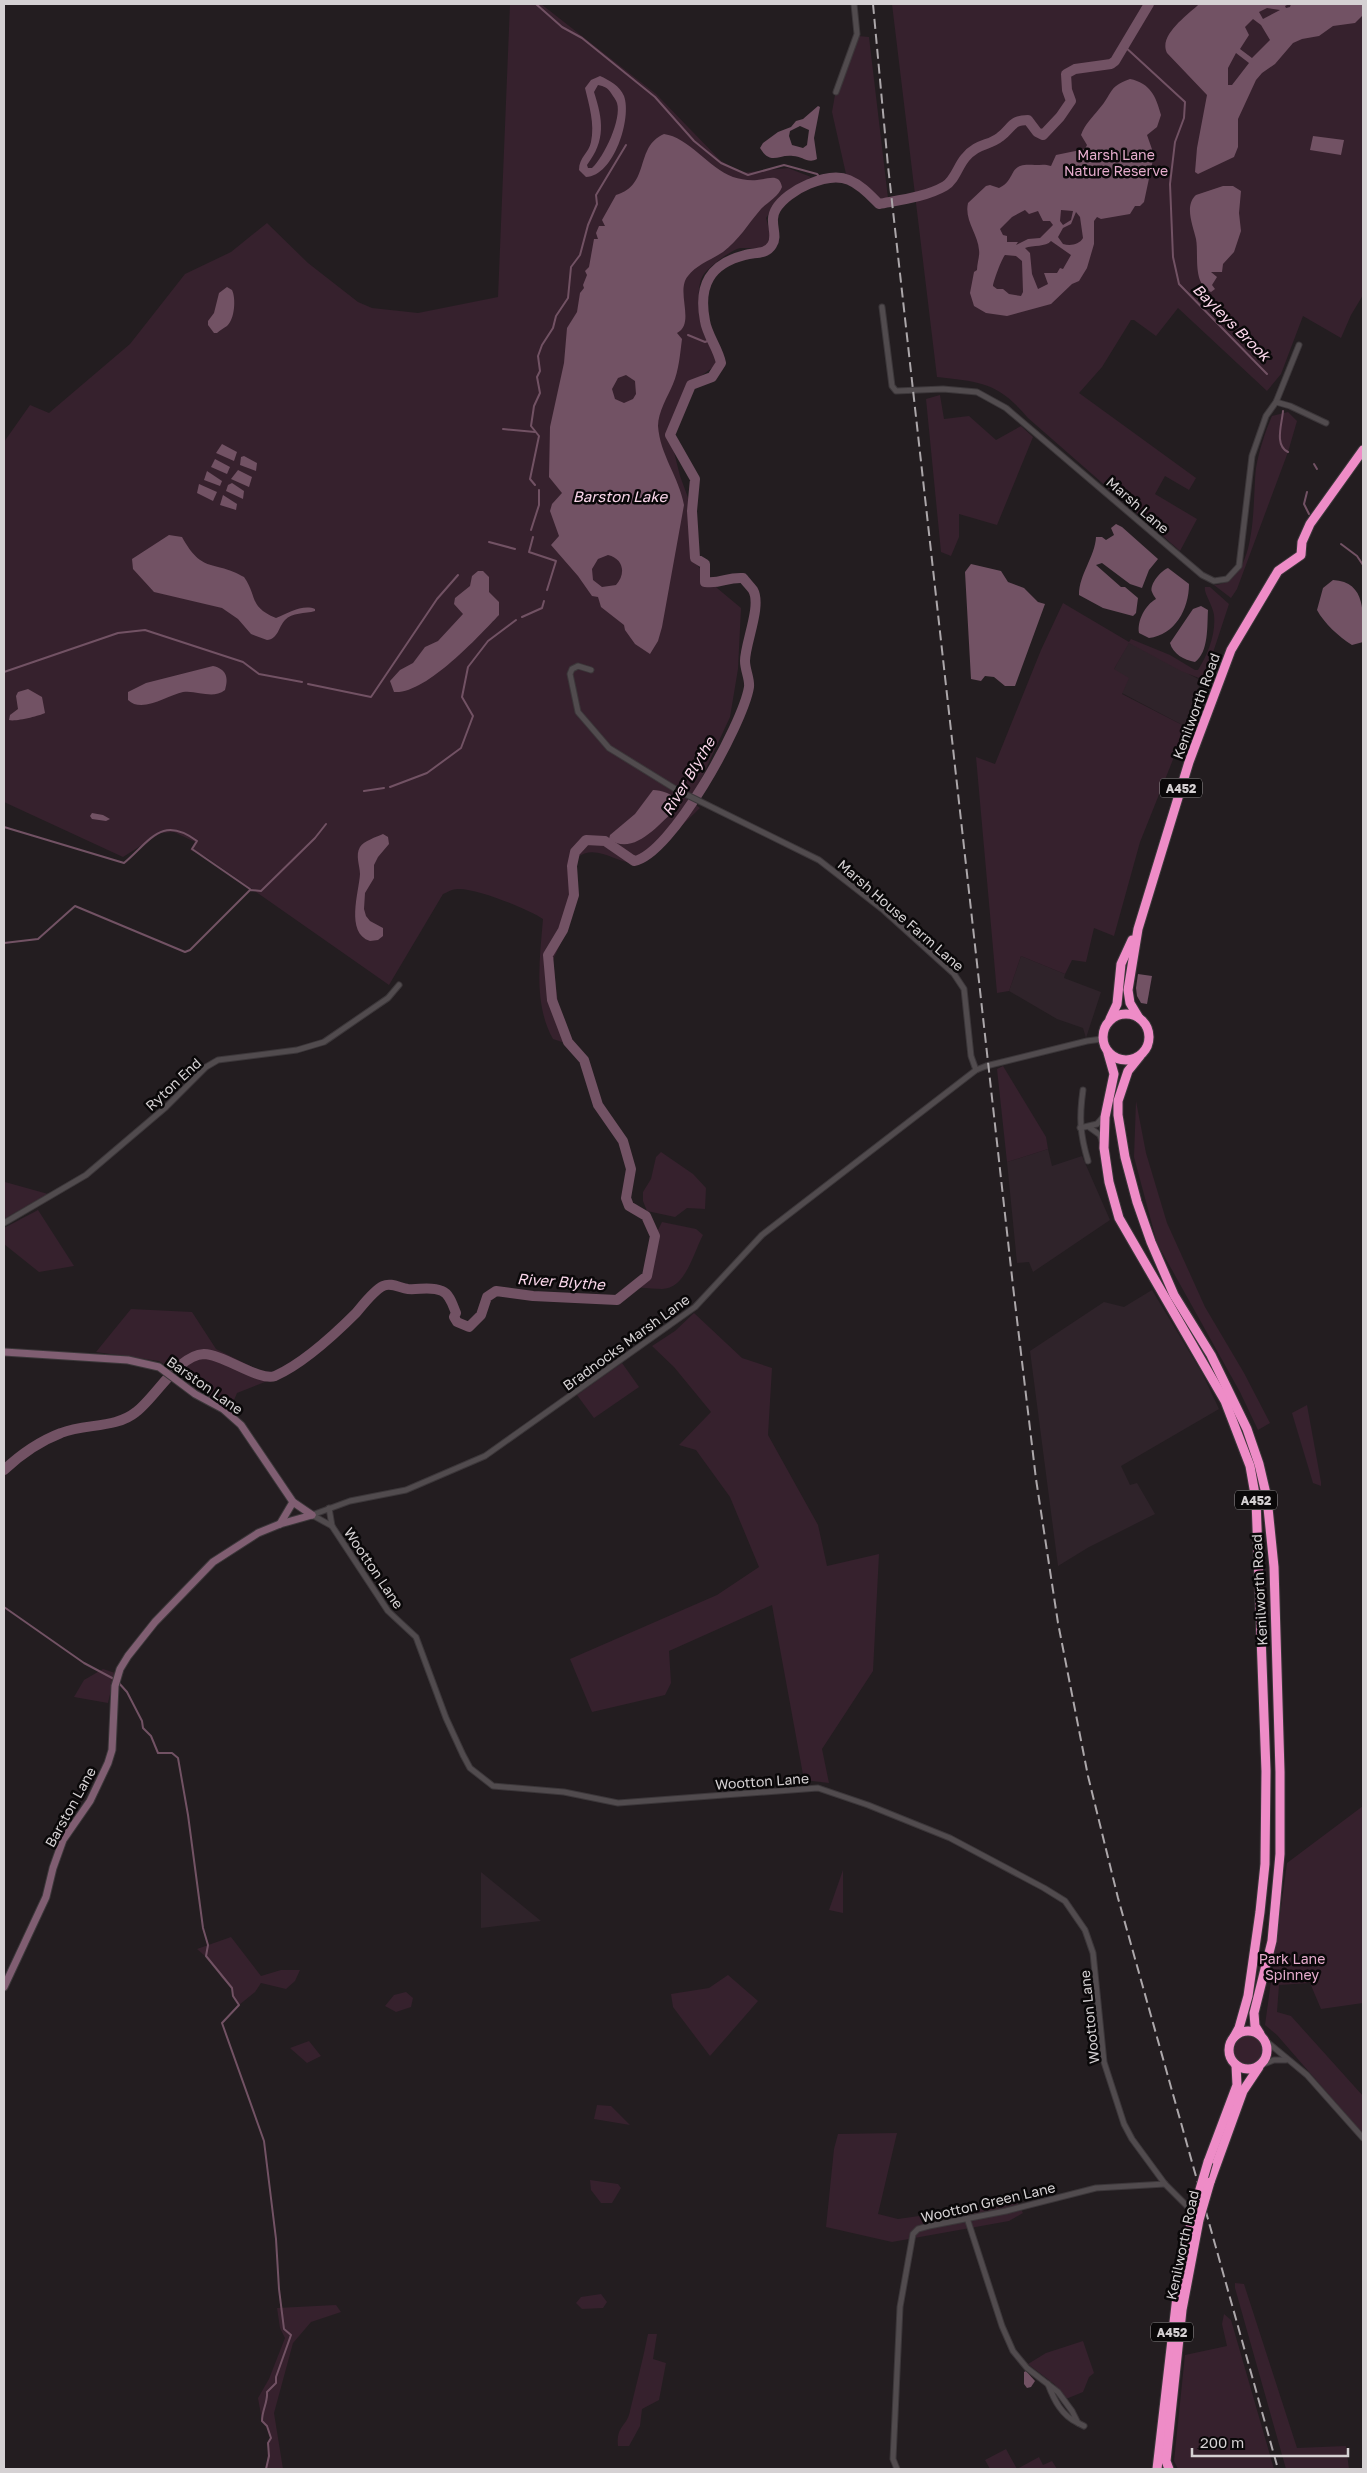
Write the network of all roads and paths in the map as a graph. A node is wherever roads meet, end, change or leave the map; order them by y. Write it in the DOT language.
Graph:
graph roads {
  1 [pos="854,4"];
  2 [pos="836,92"];
  3 [pos="882,307"];
  4 [pos="1299,345"];
  5 [pos="1276,402"];
  6 [pos="1326,423"];
  7 [pos="1363,450"];
  8 [pos="591,670"];
  9 [pos="1138,929"];
  10 [pos="399,985"];
  11 [pos="1139,1018"];
  12 [pos="1110,1019"];
  13 [pos="1102,1039"];
  14 [pos="1108,1054"];
  15 [pos="1140,1056"];
  16 [pos="976,1070"];
  17 [pos="1083,1090"];
  18 [pos="1106,1114"];
  19 [pos="1089,1127"];
  20 [pos="1080,1128"];
  21 [pos="1104,1148"];
  22 [pos="1088,1161"];
  23 [pos="4,1223"];
  24 [pos="4,1352"];
  25 [pos="293,1502"];
  26 [pos="329,1508"];
  27 [pos="312,1515"];
  28 [pos="280,1524"];
  29 [pos="332,1526"];
  30 [pos="4,1987"];
  31 [pos="1234,2037"];
  32 [pos="1263,2038"];
  33 [pos="1292,2062"];
  34 [pos="1236,2065"];
  35 [pos="1260,2066"];
  36 [pos="1363,2138"];
  37 [pos="1158,2175"];
  38 [pos="1156,2183"];
  39 [pos="1165,2184"];
  40 [pos="1194,2209"];
  41 [pos="967,2218"];
  42 [pos="1084,2426"];
  43 [pos="897,2469"];
  44 [pos="1157,2469"];
  45 [pos="1169,2469"];
  1 -- 2 [label="street"];
  3 -- 5 [label="street, Marsh Lane"];
  4 -- 5 [label="street"];
  5 -- 6 [label="street"];
  7 -- 9 [label="highway, Kenilworth Road / A452"];
  8 -- 16 [label="street, Marsh House Farm Lane"];
  9 -- 11 [label="highway, Kenilworth Road / A452"];
  9 -- 12 [label="highway, Kenilworth Road / A452"];
  10 -- 23 [label="street, Ryton End"];
  11 -- 12 [label="highway"];
  11 -- 15 [label="highway, A452"];
  12 -- 13 [label="highway, A452"];
  13 -- 14 [label="highway, A452"];
  13 -- 16 [label="street, Bradnocks Marsh Lane"];
  14 -- 15 [label="highway"];
  14 -- 18 [label="highway, Kenilworth Road / A452"];
  15 -- 32 [label="highway, Kenilworth Road / A452"];
  16 -- 26 [label="street, Bradnocks Marsh Lane"];
  17 -- 20 [label="street"];
  18 -- 19 [label="street"];
  18 -- 21 [label="highway, Kenilworth Road / A452"];
  19 -- 20 [label="street"];
  19 -- 21 [label="street, Kenilworth Road"];
  20 -- 22 [label="street"];
  21 -- 31 [label="highway, Kenilworth Road / A452"];
  24 -- 25 [label="street, Barston Lane"];
  25 -- 27 [label="street, Barston Lane"];
  25 -- 28 [label="street"];
  26 -- 27 [label="street, Bradnocks Marsh Lane"];
  26 -- 29 [label="street, Wootton Lane"];
  27 -- 28 [label="street, Barston Lane"];
  27 -- 29 [label="street, Wootton Lane"];
  28 -- 30 [label="street, Barston Lane"];
  29 -- 37 [label="street, Wootton Lane"];
  31 -- 32 [label="highway"];
  31 -- 34 [label="highway, A452"];
  32 -- 33 [label="street"];
  32 -- 35 [label="highway, A452"];
  33 -- 35 [label="street"];
  33 -- 36 [label="street"];
  34 -- 35 [label="highway"];
  34 -- 40 [label="highway, Kenilworth Road / A452, bridge"];
  35 -- 45 [label="highway, Kenilworth Road / A452, bridge"];
  37 -- 38 [label="street"];
  37 -- 39 [label="street, Wootton Lane"];
  38 -- 39 [label="street, Wootton Green Lane"];
  38 -- 41 [label="street, Wootton Green Lane"];
  39 -- 40 [label="street, Wootton Lane"];
  40 -- 44 [label="highway, Kenilworth Road / A452"];
  41 -- 42 [label="street"];
  41 -- 43 [label="street, Wootton Green Lane"];
}
